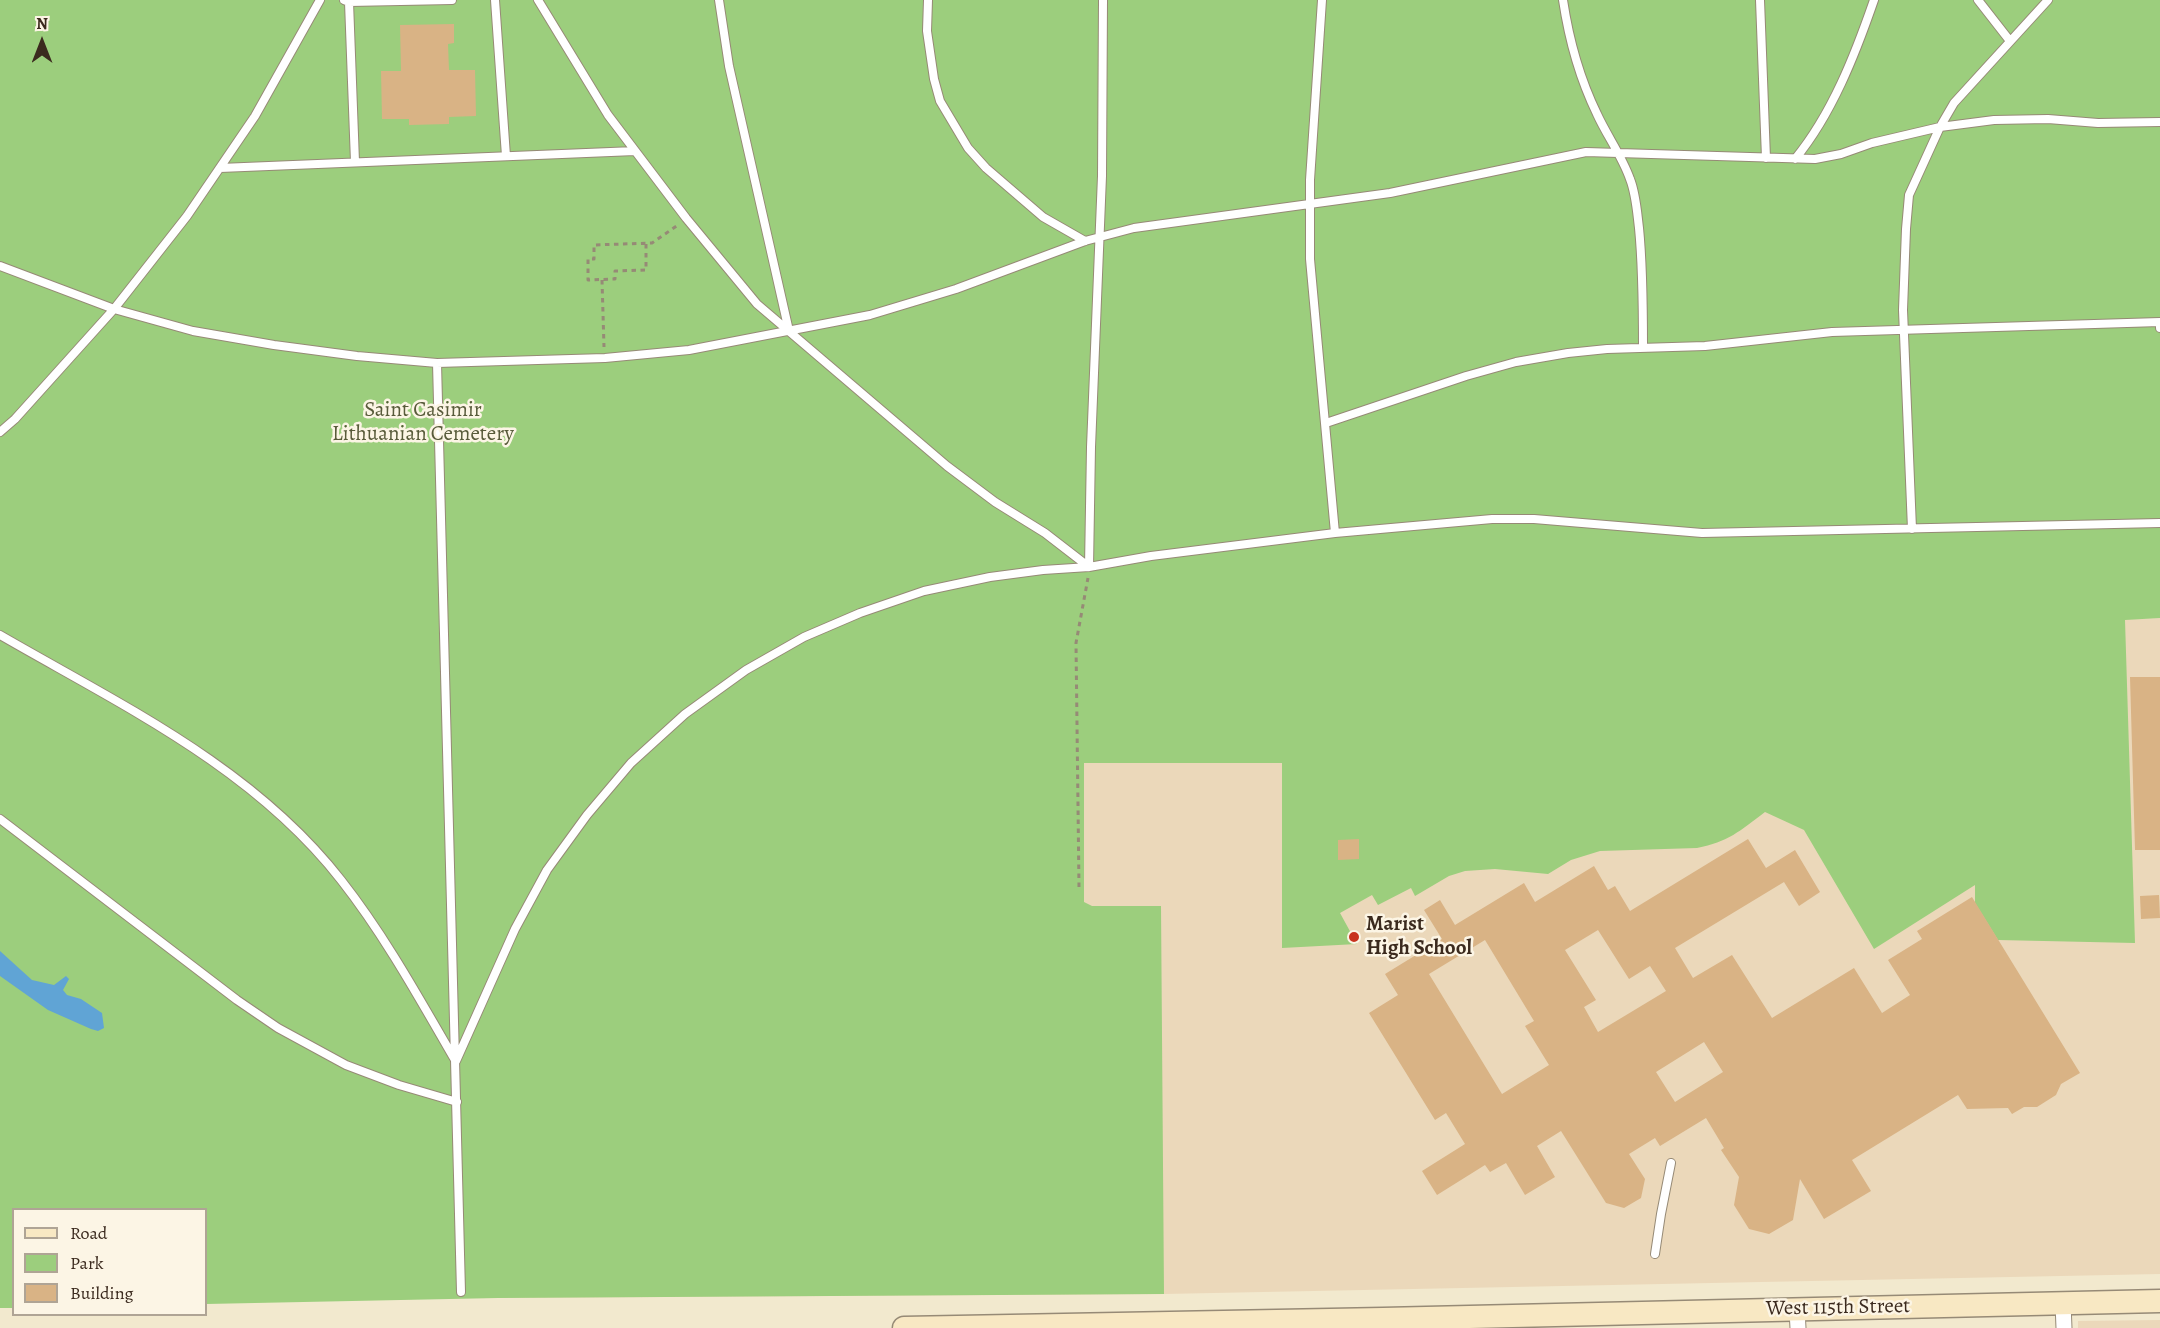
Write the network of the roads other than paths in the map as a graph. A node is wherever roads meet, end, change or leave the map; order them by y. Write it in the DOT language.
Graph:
graph roads {
  1 [pos="320,0"];
  2 [pos="452,0"];
  3 [pos="495,0"];
  4 [pos="538,0"];
  5 [pos="719,0"];
  6 [pos="928,0"];
  7 [pos="1103,0"];
  8 [pos="1322,0"];
  9 [pos="1563,0"];
  10 [pos="1760,0"];
  11 [pos="1874,0"];
  12 [pos="1978,0"];
  13 [pos="2048,0"];
  14 [pos="346,1"];
  15 [pos="2010,41"];
  16 [pos="2160,122"];
  17 [pos="1940,127"];
  18 [pos="635,151"];
  19 [pos="1619,154"];
  20 [pos="506,156"];
  21 [pos="1766,158"];
  22 [pos="1795,159"];
  23 [pos="355,162"];
  24 [pos="220,168"];
  25 [pos="1310,204"];
  26 [pos="1098,238"];
  27 [pos="1085,241"];
  28 [pos="0,266"];
  29 [pos="114,309"];
  30 [pos="2160,328"];
  31 [pos="1904,330"];
  32 [pos="789,331"];
  33 [pos="1643,348"];
  34 [pos="437,363"];
  35 [pos="1326,423"];
  36 [pos="0,432"];
  37 [pos="2160,523"];
  38 [pos="1912,529"];
  39 [pos="1335,533"];
  40 [pos="1089,567"];
  41 [pos="0,635"];
  42 [pos="0,819"];
  43 [pos="456,1061"];
  44 [pos="457,1102"];
  45 [pos="1671,1163"];
  46 [pos="1655,1254"];
  47 [pos="461,1292"];
  48 [pos="2160,1301"];
  49 [pos="2063,1303"];
  50 [pos="1797,1319"];
  51 [pos="1533,1322"];
  52 [pos="904,1328"];
  53 [pos="2064,1328"];
  1 -- 24 [label="lane"];
  2 -- 14 [label="lane"];
  3 -- 20 [label="lane"];
  4 -- 18 [label="lane"];
  5 -- 32 [label="lane"];
  6 -- 27 [label="lane"];
  7 -- 26 [label="lane"];
  8 -- 25 [label="lane"];
  9 -- 19 [label="lane"];
  10 -- 21 [label="lane"];
  11 -- 22 [label="lane"];
  12 -- 15 [label="lane"];
  13 -- 15 [label="lane"];
  14 -- 23 [label="lane"];
  15 -- 17 [label="lane"];
  16 -- 17 [label="lane"];
  17 -- 22 [label="lane"];
  17 -- 31 [label="lane"];
  18 -- 20 [label="lane"];
  18 -- 32 [label="lane"];
  19 -- 21 [label="lane"];
  19 -- 25 [label="lane"];
  19 -- 33 [label="lane"];
  20 -- 23 [label="lane"];
  21 -- 22 [label="lane"];
  23 -- 24 [label="lane"];
  24 -- 29 [label="lane"];
  25 -- 26 [label="lane"];
  25 -- 35 [label="lane"];
  26 -- 27 [label="lane"];
  26 -- 40 [label="lane"];
  27 -- 32 [label="lane"];
  28 -- 29 [label="lane"];
  29 -- 34 [label="lane"];
  29 -- 36 [label="lane"];
  30 -- 31 [label="lane"];
  31 -- 33 [label="lane"];
  31 -- 38 [label="lane"];
  32 -- 34 [label="lane"];
  32 -- 40 [label="lane"];
  33 -- 35 [label="lane"];
  34 -- 43 [label="lane"];
  35 -- 39 [label="lane"];
  37 -- 38 [label="lane"];
  38 -- 39 [label="lane"];
  39 -- 40 [label="lane"];
  40 -- 43 [label="lane"];
  41 -- 43 [label="lane"];
  42 -- 44 [label="lane"];
  43 -- 44 [label="lane"];
  44 -- 47 [label="lane"];
  45 -- 46 [label="lane"];
  48 -- 49 [label="street, West 115th Street"];
  49 -- 50 [label="street, West 115th Street"];
  49 -- 53 [label="street"];
  50 -- 51 [label="street, West 115th Street"];
  51 -- 52 [label="street, West 115th Street"];
}
